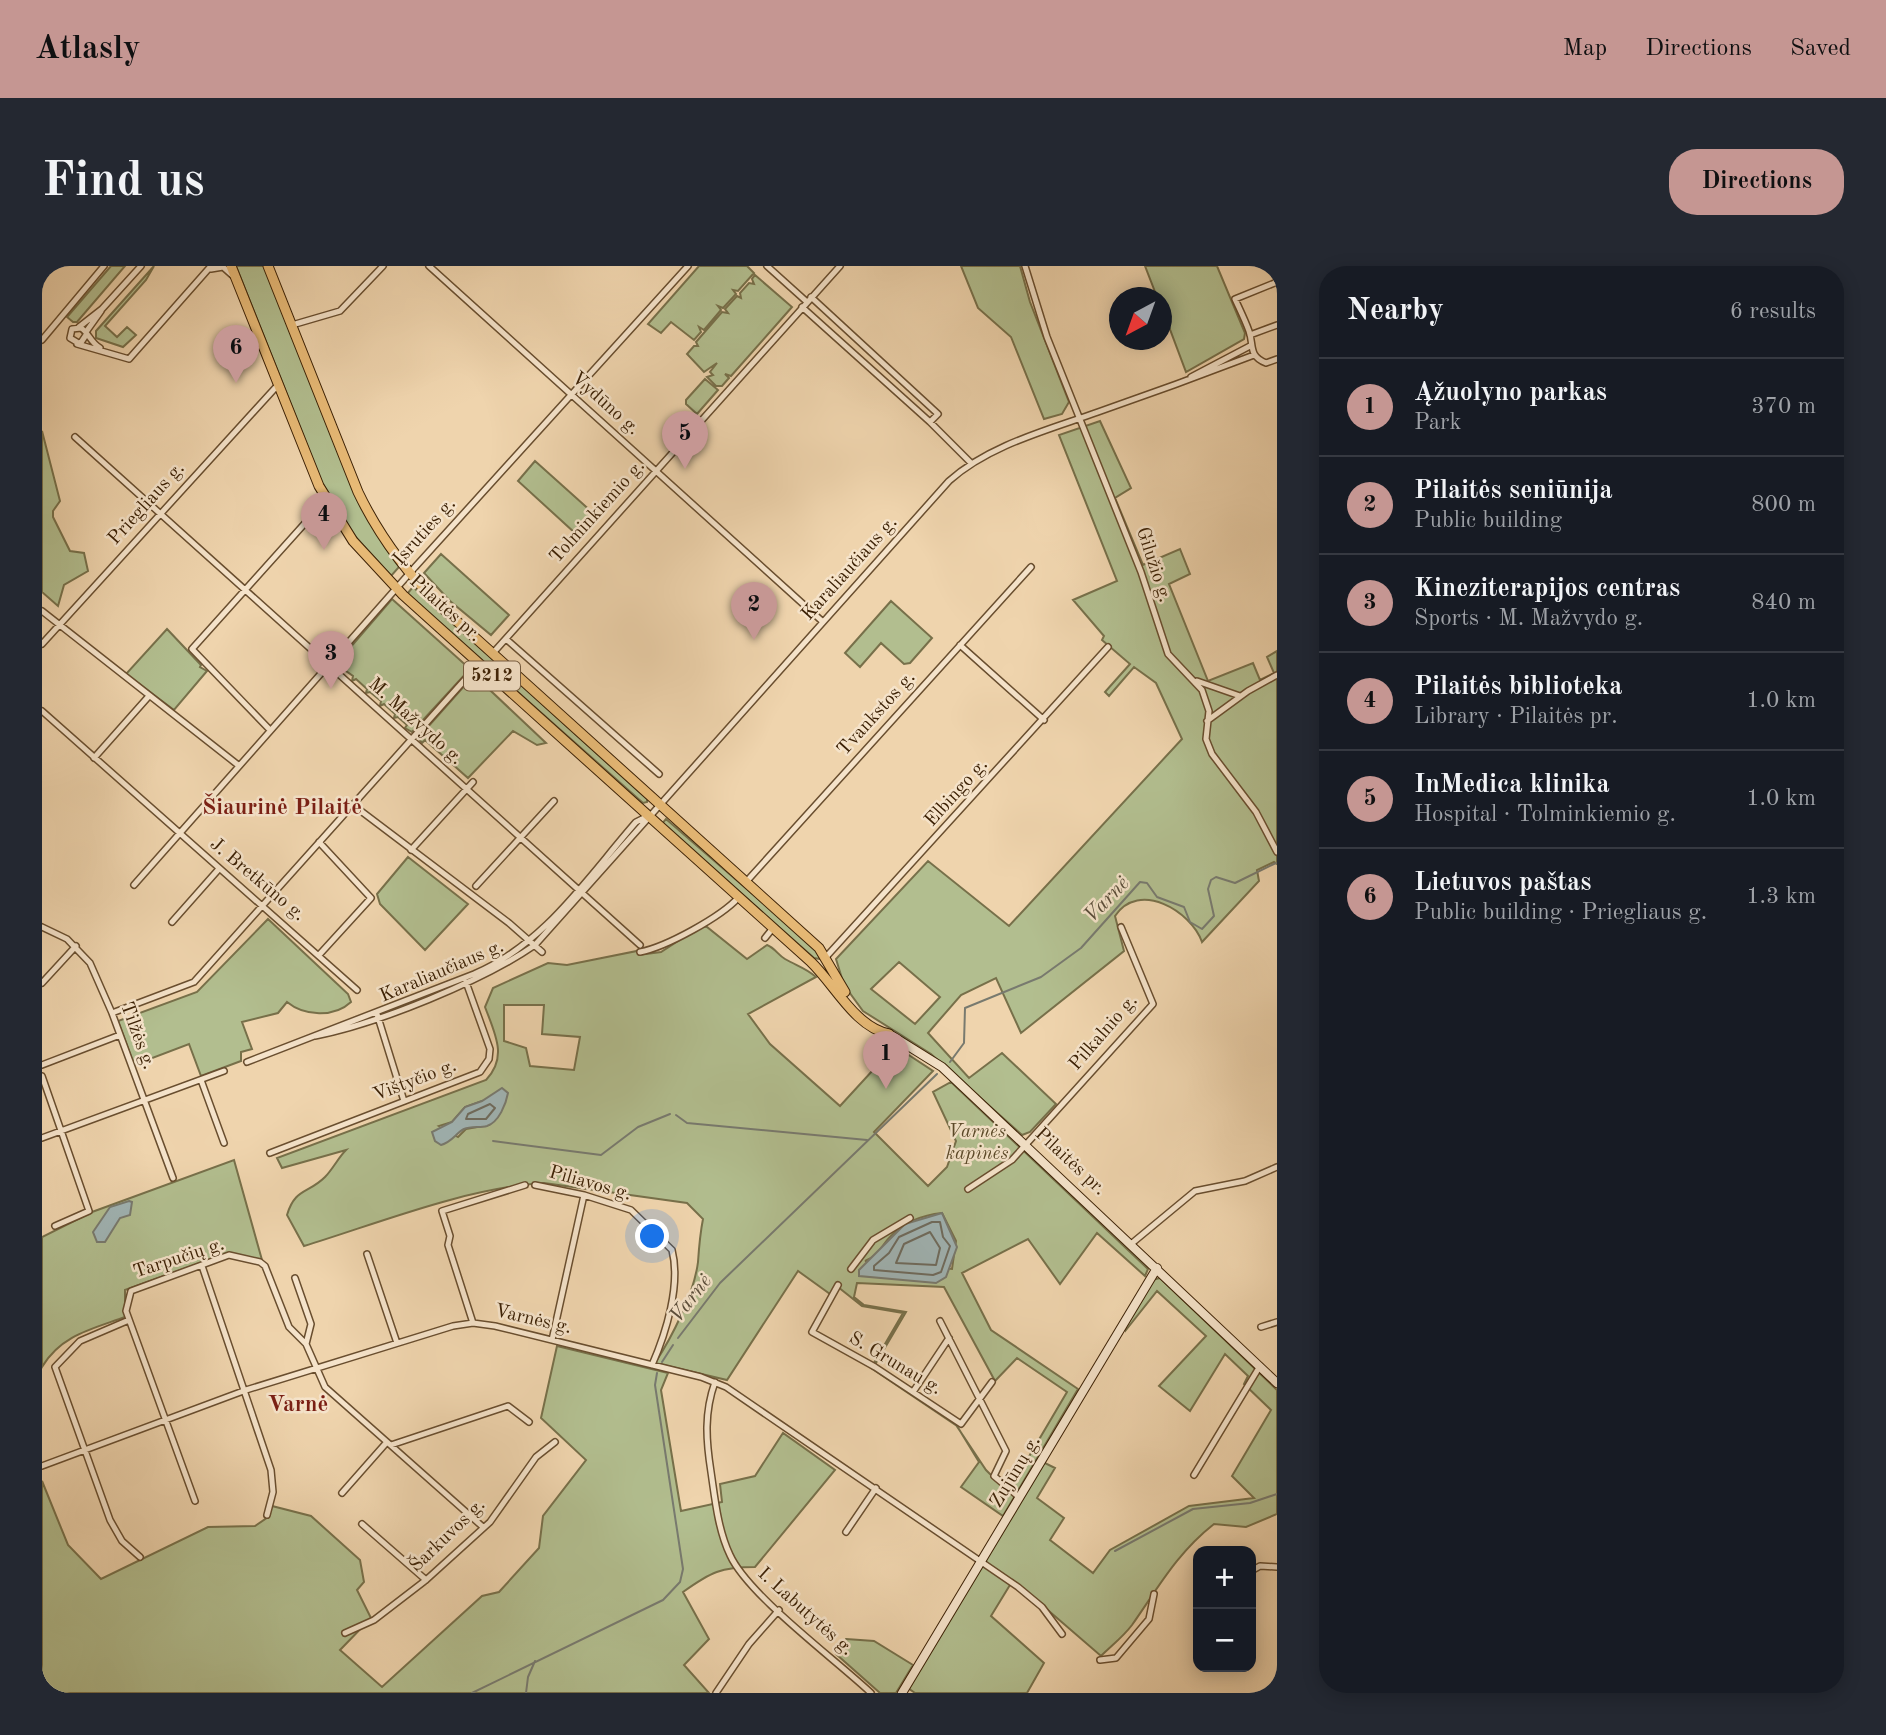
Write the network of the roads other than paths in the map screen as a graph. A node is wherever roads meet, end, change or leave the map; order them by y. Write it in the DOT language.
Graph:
graph roads {
  1 [pos="104,266"];
  2 [pos="141,266"];
  3 [pos="231,266"];
  4 [pos="268,266"];
  5 [pos="383,266"];
  6 [pos="429,266"];
  7 [pos="688,266"];
  8 [pos="767,266"];
  9 [pos="840,266"];
  10 [pos="1024,266"];
  11 [pos="210,268"];
  12 [pos="235,278"];
  13 [pos="1277,282"];
  14 [pos="807,302"];
  15 [pos="102,309"];
  16 [pos="58,320"];
  17 [pos="292,325"];
  18 [pos="1277,325"];
  19 [pos="76,328"];
  20 [pos="86,334"];
  21 [pos="70,335"];
  22 [pos="1250,335"];
  23 [pos="42,340"];
  24 [pos="77,344"];
  25 [pos="1250,346"];
  26 [pos="102,350"];
  27 [pos="1254,355"];
  28 [pos="1277,359"];
  29 [pos="879,360"];
  30 [pos="871,369"];
  31 [pos="897,377"];
  32 [pos="1191,377"];
  33 [pos="889,385"];
  34 [pos="277,386"];
  35 [pos="571,395"];
  36 [pos="1079,419"];
  37 [pos="930,422"];
  38 [pos="75,437"];
  39 [pos="971,463"];
  40 [pos="656,471"];
  41 [pos="315,512"];
  42 [pos="160,513"];
  43 [pos="1031,567"];
  44 [pos="409,573"];
  45 [pos="396,589"];
  46 [pos="245,590"];
  47 [pos="42,611"];
  48 [pos="823,622"];
  49 [pos="59,626"];
  50 [pos="506,639"];
  51 [pos="42,645"];
  52 [pos="960,645"];
  53 [pos="1108,647"];
  54 [pos="493,653"];
  55 [pos="479,664"];
  56 [pos="328,665"];
  57 [pos="1277,675"];
  58 [pos="1196,681"];
  59 [pos="149,696"];
  60 [pos="1240,696"];
  61 [pos="42,711"];
  62 [pos="1044,720"];
  63 [pos="1206,721"];
  64 [pos="270,730"];
  65 [pos="411,739"];
  66 [pos="94,758"];
  67 [pos="238,765"];
  68 [pos="659,774"];
  69 [pos="473,782"];
  70 [pos="466,789"];
  71 [pos="554,801"];
  72 [pos="659,804"];
  73 [pos="353,805"];
  74 [pos="648,816"];
  75 [pos="178,834"];
  76 [pos="520,838"];
  77 [pos="319,842"];
  78 [pos="411,850"];
  79 [pos="1277,852"];
  80 [pos="218,870"];
  81 [pos="746,883"];
  82 [pos="134,886"];
  83 [pos="476,886"];
  84 [pos="580,892"];
  85 [pos="739,897"];
  86 [pos="260,907"];
  87 [pos="172,922"];
  88 [pos="42,927"];
  89 [pos="1121,927"];
  90 [pos="773,929"];
  91 [pos="765,938"];
  92 [pos="533,943"];
  93 [pos="76,946"];
  94 [pos="542,952"];
  95 [pos="319,955"];
  96 [pos="805,957"];
  97 [pos="826,957"];
  98 [pos="466,982"];
  99 [pos="42,983"];
  100 [pos="357,990"];
  101 [pos="113,1013"];
  102 [pos="377,1014"];
  103 [pos="889,1034"];
  104 [pos="120,1035"];
  105 [pos="247,1062"];
  106 [pos="42,1065"];
  107 [pos="225,1071"];
  108 [pos="42,1076"];
  109 [pos="201,1080"];
  110 [pos="144,1100"];
  111 [pos="404,1101"];
  112 [pos="62,1130"];
  113 [pos="42,1138"];
  114 [pos="224,1143"];
  115 [pos="1024,1143"];
  116 [pos="270,1153"];
  117 [pos="1277,1167"];
  118 [pos="173,1178"];
  119 [pos="526,1185"];
  120 [pos="535,1185"];
  121 [pos="968,1189"];
  122 [pos="584,1195"];
  123 [pos="910,1218"];
  124 [pos="55,1226"];
  125 [pos="1131,1244"];
  126 [pos="367,1254"];
  127 [pos="202,1266"];
  128 [pos="1157,1268"];
  129 [pos="851,1269"];
  130 [pos="295,1278"];
  131 [pos="838,1285"];
  132 [pos="129,1320"];
  133 [pos="940,1321"];
  134 [pos="1277,1322"];
  135 [pos="473,1323"];
  136 [pos="1261,1327"];
  137 [pos="949,1338"];
  138 [pos="552,1340"];
  139 [pos="397,1343"];
  140 [pos="306,1344"];
  141 [pos="652,1365"];
  142 [pos="1259,1366"];
  143 [pos="316,1368"];
  144 [pos="715,1382"];
  145 [pos="992,1382"];
  146 [pos="1277,1383"];
  147 [pos="246,1390"];
  148 [pos="913,1392"];
  149 [pos="980,1398"];
  150 [pos="164,1420"];
  151 [pos="529,1422"];
  152 [pos="555,1442"];
  153 [pos="389,1443"];
  154 [pos="84,1450"];
  155 [pos="42,1466"];
  156 [pos="1194,1475"];
  157 [pos="876,1488"];
  158 [pos="342,1493"];
  159 [pos="1019,1497"];
  160 [pos="195,1501"];
  161 [pos="267,1515"];
  162 [pos="362,1524"];
  163 [pos="483,1527"];
  164 [pos="846,1532"];
  165 [pos="140,1557"];
  166 [pos="982,1561"];
  167 [pos="1277,1567"];
  168 [pos="1256,1568"];
  169 [pos="426,1580"];
  170 [pos="1154,1594"];
  171 [pos="779,1610"];
  172 [pos="345,1633"];
  173 [pos="1062,1634"];
  174 [pos="1100,1660"];
  175 [pos="716,1693"];
  176 [pos="871,1693"];
  177 [pos="902,1693"];
  1 -- 16 [label="street"];
  2 -- 15 [label="street"];
  3 -- 12 [label="main road, Pilaitės pr. / 5212"];
  4 -- 17 [label="main road, Pilaitės pr. / 5212"];
  5 -- 17 [label="street"];
  6 -- 35 [label="street, Vydūno g."];
  7 -- 35 [label="street, Įsruties g."];
  8 -- 14 [label="street"];
  9 -- 14 [label="street, Tolminkiemio g."];
  10 -- 36 [label="street, Gilužio g."];
  11 -- 12 [label="street"];
  11 -- 26 [label="street"];
  12 -- 34 [label="main road, Pilaitės pr. / 5212"];
  13 -- 22 [label="street"];
  14 -- 29 [label="street"];
  14 -- 30 [label="street"];
  14 -- 40 [label="street, Tolminkiemio g."];
  15 -- 19 [label="street"];
  15 -- 20 [label="street"];
  16 -- 19 [label="street"];
  16 -- 21 [label="street"];
  16 -- 23 [label="street"];
  17 -- 44 [label="main road, Pilaitės pr. / 5212"];
  18 -- 22 [label="street"];
  19 -- 20 [label="street"];
  19 -- 21 [label="street"];
  20 -- 24 [label="street"];
  20 -- 26 [label="street"];
  21 -- 24 [label="street"];
  22 -- 25 [label="street"];
  24 -- 26 [label="street"];
  25 -- 27 [label="street"];
  25 -- 32 [label="street"];
  27 -- 28 [label="street"];
  27 -- 32 [label="street"];
  29 -- 30 [label="street"];
  29 -- 31 [label="street"];
  30 -- 33 [label="street"];
  31 -- 33 [label="street"];
  31 -- 37 [label="street"];
  32 -- 36 [label="street, Karaliaučiaus g."];
  33 -- 37 [label="street"];
  34 -- 42 [label="street, Priegliaus g."];
  34 -- 45 [label="main road, Pilaitės pr. / 5212"];
  35 -- 40 [label="street, Vydūno g."];
  35 -- 44 [label="street, Įsruties g."];
  36 -- 39 [label="street, Karaliaučiaus g."];
  36 -- 58 [label="street, Gilužio g."];
  37 -- 39 [label="street"];
  38 -- 42 [label="street, M. Mažvydo g."];
  39 -- 48 [label="street, Karaliaučiaus g."];
  40 -- 48 [label="street, Vydūno g."];
  40 -- 50 [label="street, Tolminkiemio g."];
  41 -- 46 [label="street"];
  42 -- 46 [label="street, M. Mažvydo g."];
  42 -- 49 [label="street, Priegliaus g."];
  43 -- 52 [label="street, Tvankstos g."];
  44 -- 45 [label="street, Įsruties g."];
  44 -- 54 [label="main road, Pilaitės pr. / 5212"];
  45 -- 55 [label="main road, Pilaitės pr. / 5212"];
  45 -- 56 [label="street, Įsruties g."];
  46 -- 56 [label="street, M. Mažvydo g."];
  46 -- 64 [label="street"];
  47 -- 49 [label="street"];
  48 -- 72 [label="street, Karaliaučiaus g."];
  49 -- 51 [label="street, Priegliaus g."];
  49 -- 59 [label="street"];
  50 -- 54 [label="street, Tolminkiemio g."];
  50 -- 68 [label="street"];
  52 -- 62 [label="street"];
  52 -- 81 [label="street, Tvankstos g."];
  53 -- 62 [label="street, Elbingo g."];
  54 -- 72 [label="main road, Pilaitės pr. / 5212"];
  55 -- 65 [label="street"];
  55 -- 74 [label="main road, Pilaitės pr. / 5212"];
  56 -- 64 [label="street, Įsruties g."];
  56 -- 65 [label="street, M. Mažvydo g."];
  57 -- 60 [label="street"];
  58 -- 60 [label="street"];
  58 -- 63 [label="street, Gilužio g."];
  59 -- 66 [label="street"];
  59 -- 67 [label="street"];
  60 -- 63 [label="street"];
  61 -- 66 [label="street, J. Bretkūno g."];
  62 -- 97 [label="street, Elbingo g."];
  63 -- 79 [label="street, Gilužio g."];
  64 -- 67 [label="street, Įsruties g."];
  65 -- 70 [label="street, M. Mažvydo g."];
  65 -- 73 [label="street"];
  66 -- 75 [label="street, J. Bretkūno g."];
  67 -- 75 [label="street, Įsruties g."];
  69 -- 70 [label="street"];
  70 -- 76 [label="street, M. Mažvydo g."];
  70 -- 78 [label="street"];
  71 -- 76 [label="street"];
  72 -- 74 [label="street, Karaliaučiaus g."];
  72 -- 81 [label="main road, Pilaitės pr. / 5212"];
  73 -- 77 [label="street"];
  73 -- 78 [label="street"];
  74 -- 84 [label="street, Karaliaučiaus g."];
  74 -- 85 [label="main road, Pilaitės pr. / 5212"];
  75 -- 80 [label="street, J. Bretkūno g."];
  75 -- 82 [label="street, Įsruties g."];
  76 -- 83 [label="street"];
  76 -- 84 [label="street, M. Mažvydo g."];
  77 -- 86 [label="street"];
  77 -- 95 [label="street"];
  78 -- 92 [label="street"];
  80 -- 86 [label="street, J. Bretkūno g."];
  80 -- 87 [label="street"];
  81 -- 97 [label="main road, Pilaitės pr. / 5212"];
  84 -- 85 [label="street, M. Mažvydo g."];
  84 -- 92 [label="street, Karaliaučiaus g."];
  85 -- 90 [label="main road, Pilaitės pr. / 5212"];
  86 -- 95 [label="street, J. Bretkūno g."];
  86 -- 101 [label="street"];
  88 -- 93 [label="street, Tilžės g."];
  89 -- 115 [label="street, Pilkalnio g."];
  90 -- 91 [label="street"];
  90 -- 96 [label="main road, Pilaitės pr. / 5212"];
  92 -- 94 [label="street"];
  92 -- 98 [label="street, Karaliaučiaus g."];
  92 -- 102 [label="street, Karaliaučiaus g."];
  93 -- 99 [label="street"];
  93 -- 101 [label="street, Tilžės g."];
  95 -- 100 [label="street, J. Bretkūno g."];
  96 -- 97 [label="main road"];
  96 -- 103 [label="main road, Pilaitės pr. / 5212"];
  97 -- 103 [label="main road, Pilaitės pr. / 5212"];
  98 -- 102 [label="street, Karaliaučiaus g."];
  98 -- 111 [label="street, Vištyčio g."];
  101 -- 104 [label="street, Tilžės g."];
  102 -- 105 [label="street, Karaliaučiaus g."];
  102 -- 111 [label="street"];
  103 -- 115 [label="main road, Pilaitės pr. / 5212"];
  104 -- 106 [label="street"];
  104 -- 110 [label="street, Tilžės g."];
  107 -- 109 [label="street"];
  108 -- 112 [label="street"];
  109 -- 110 [label="street"];
  109 -- 114 [label="street"];
  110 -- 112 [label="street"];
  110 -- 118 [label="street, Tilžės g."];
  111 -- 116 [label="street, Vištyčio g."];
  112 -- 113 [label="street"];
  112 -- 124 [label="street"];
  115 -- 121 [label="street"];
  115 -- 125 [label="main road, Pilaitės pr. / 5212"];
  117 -- 125 [label="street"];
  119 -- 135 [label="street, Piliavos g."];
  120 -- 122 [label="street, Piliavos g."];
  122 -- 138 [label="street"];
  122 -- 141 [label="street, Piliavos g."];
  123 -- 129 [label="street"];
  125 -- 128 [label="main road, Pilaitės pr. / 5212"];
  126 -- 139 [label="street"];
  127 -- 132 [label="street, Tarpučių g."];
  127 -- 140 [label="street, Tarpučių g."];
  127 -- 147 [label="street"];
  128 -- 142 [label="main road, 5212"];
  128 -- 159 [label="main road, Zujūnų g."];
  130 -- 140 [label="street"];
  131 -- 148 [label="street, S. Grunau g."];
  132 -- 150 [label="street"];
  132 -- 154 [label="street"];
  133 -- 137 [label="street"];
  134 -- 136 [label="street"];
  135 -- 138 [label="street, Varnės g."];
  135 -- 139 [label="street, Varnės g."];
  137 -- 148 [label="street"];
  137 -- 149 [label="street"];
  138 -- 141 [label="street, Varnės g."];
  139 -- 143 [label="street, Varnės g."];
  140 -- 143 [label="street"];
  141 -- 144 [label="street, Varnės g."];
  142 -- 146 [label="main road, 5212"];
  142 -- 156 [label="street"];
  143 -- 147 [label="street, Varnės g."];
  143 -- 153 [label="street"];
  144 -- 157 [label="street, Varnės g."];
  144 -- 171 [label="street, I. Labutytės g."];
  145 -- 149 [label="street, S. Grunau g."];
  147 -- 150 [label="street, Varnės g."];
  147 -- 161 [label="street"];
  148 -- 149 [label="street, S. Grunau g."];
  149 -- 159 [label="street"];
  150 -- 154 [label="street, Varnės g."];
  150 -- 160 [label="street"];
  151 -- 153 [label="street"];
  152 -- 163 [label="street, Šarkuvos g."];
  153 -- 158 [label="street"];
  153 -- 163 [label="street"];
  154 -- 155 [label="street, Varnės g."];
  154 -- 165 [label="street"];
  157 -- 164 [label="street"];
  157 -- 166 [label="street, Varnės g."];
  159 -- 166 [label="main road, Zujūnų g."];
  162 -- 169 [label="street"];
  163 -- 169 [label="street, Šarkuvos g."];
  166 -- 173 [label="street, Varnės g."];
  166 -- 177 [label="main road, Zujūnų g."];
  167 -- 168 [label="street"];
  169 -- 172 [label="street, Šarkuvos g."];
  170 -- 174 [label="street"];
  171 -- 175 [label="street"];
  171 -- 176 [label="street, I. Labutytės g."];
}
